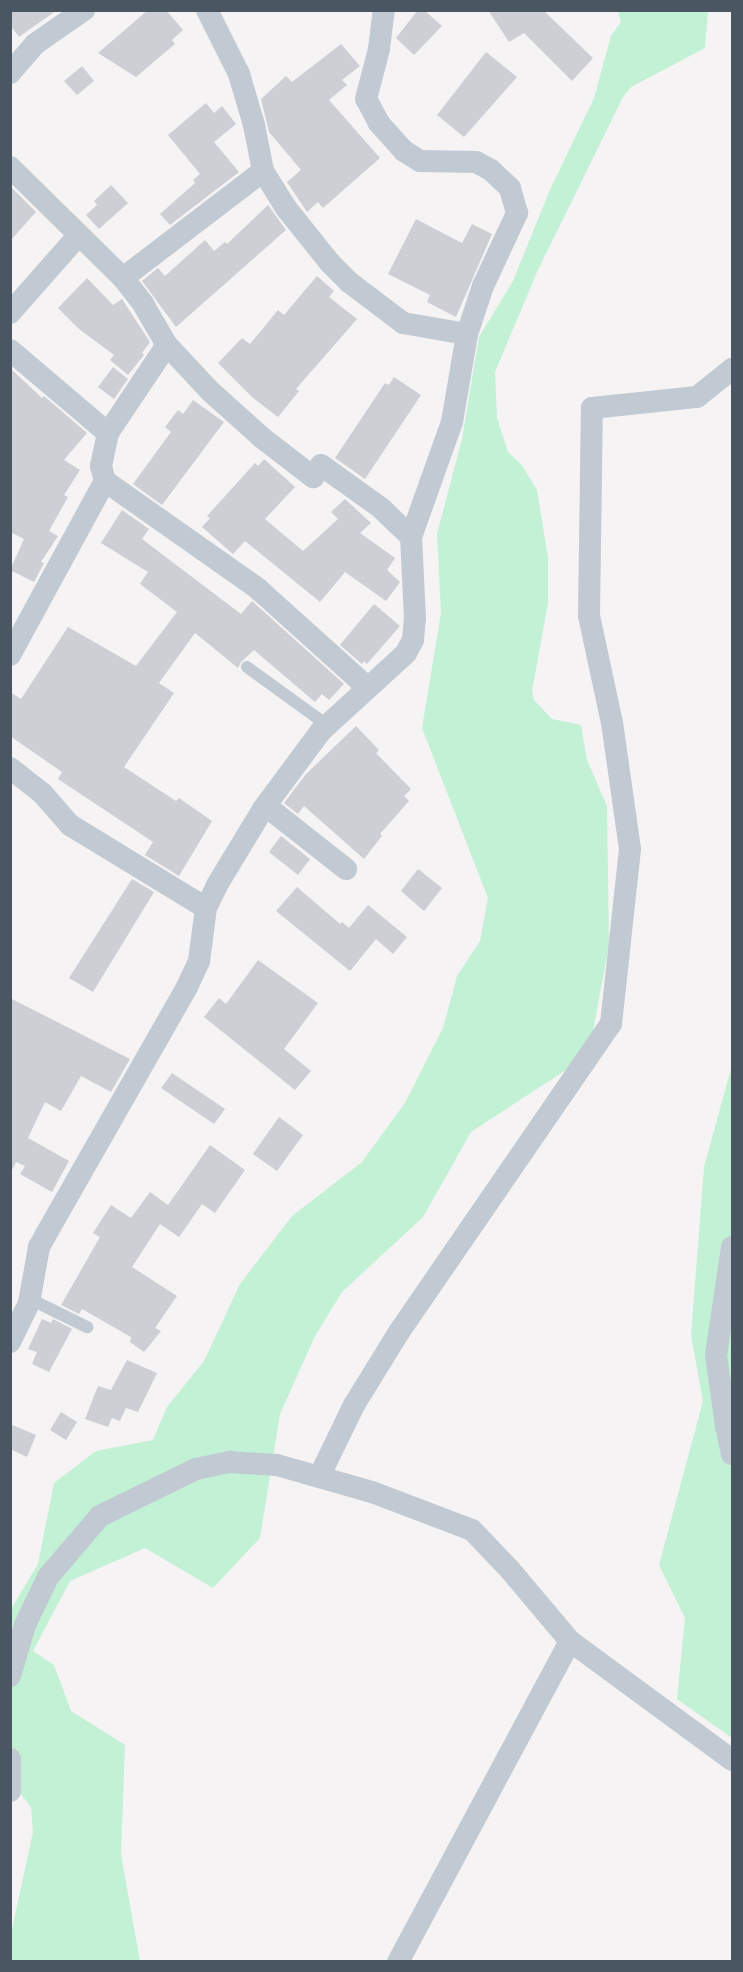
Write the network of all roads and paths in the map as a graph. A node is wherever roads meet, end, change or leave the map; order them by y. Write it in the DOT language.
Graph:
graph roads {
  1 [pos="207,10"];
  2 [pos="384,10"];
  3 [pos="78,12"];
  4 [pos="10,73"];
  5 [pos="10,167"];
  6 [pos="263,171"];
  7 [pos="78,236"];
  8 [pos="123,278"];
  9 [pos="10,313"];
  10 [pos="467,334"];
  11 [pos="167,345"];
  12 [pos="10,350"];
  13 [pos="732,369"];
  14 [pos="108,433"];
  15 [pos="105,480"];
  16 [pos="411,537"];
  17 [pos="10,655"];
  18 [pos="247,667"];
  19 [pos="367,687"];
  20 [pos="327,725"];
  21 [pos="10,768"];
  22 [pos="266,806"];
  23 [pos="346,869"];
  24 [pos="206,908"];
  25 [pos="732,1247"];
  26 [pos="22,1306"];
  27 [pos="87,1327"];
  28 [pos="10,1342"];
  29 [pos="732,1454"];
  30 [pos="320,1475"];
  31 [pos="570,1641"];
  32 [pos="10,1676"];
  33 [pos="10,1759"];
  34 [pos="732,1760"];
  35 [pos="10,1791"];
  36 [pos="398,1962"];
  1 -- 6 [label="street"];
  2 -- 10 [label="street"];
  3 -- 4 [label="street"];
  5 -- 7 [label="street"];
  6 -- 8 [label="street"];
  6 -- 10 [label="street"];
  7 -- 8 [label="street"];
  7 -- 9 [label="street"];
  8 -- 11 [label="street"];
  10 -- 16 [label="street"];
  11 -- 14 [label="street"];
  11 -- 16 [label="street"];
  12 -- 14 [label="street"];
  13 -- 30 [label="street"];
  14 -- 15 [label="street"];
  15 -- 17 [label="street"];
  15 -- 19 [label="street"];
  16 -- 19 [label="street"];
  18 -- 20 [label="lane"];
  19 -- 20 [label="street"];
  20 -- 22 [label="street"];
  21 -- 24 [label="street"];
  22 -- 23 [label="street"];
  22 -- 24 [label="street"];
  24 -- 26 [label="street"];
  25 -- 29 [label="street"];
  26 -- 27 [label="lane"];
  26 -- 28 [label="street"];
  30 -- 31 [label="street"];
  30 -- 32 [label="street"];
  31 -- 34 [label="street"];
  31 -- 36 [label="street"];
  33 -- 35 [label="street"];
}
